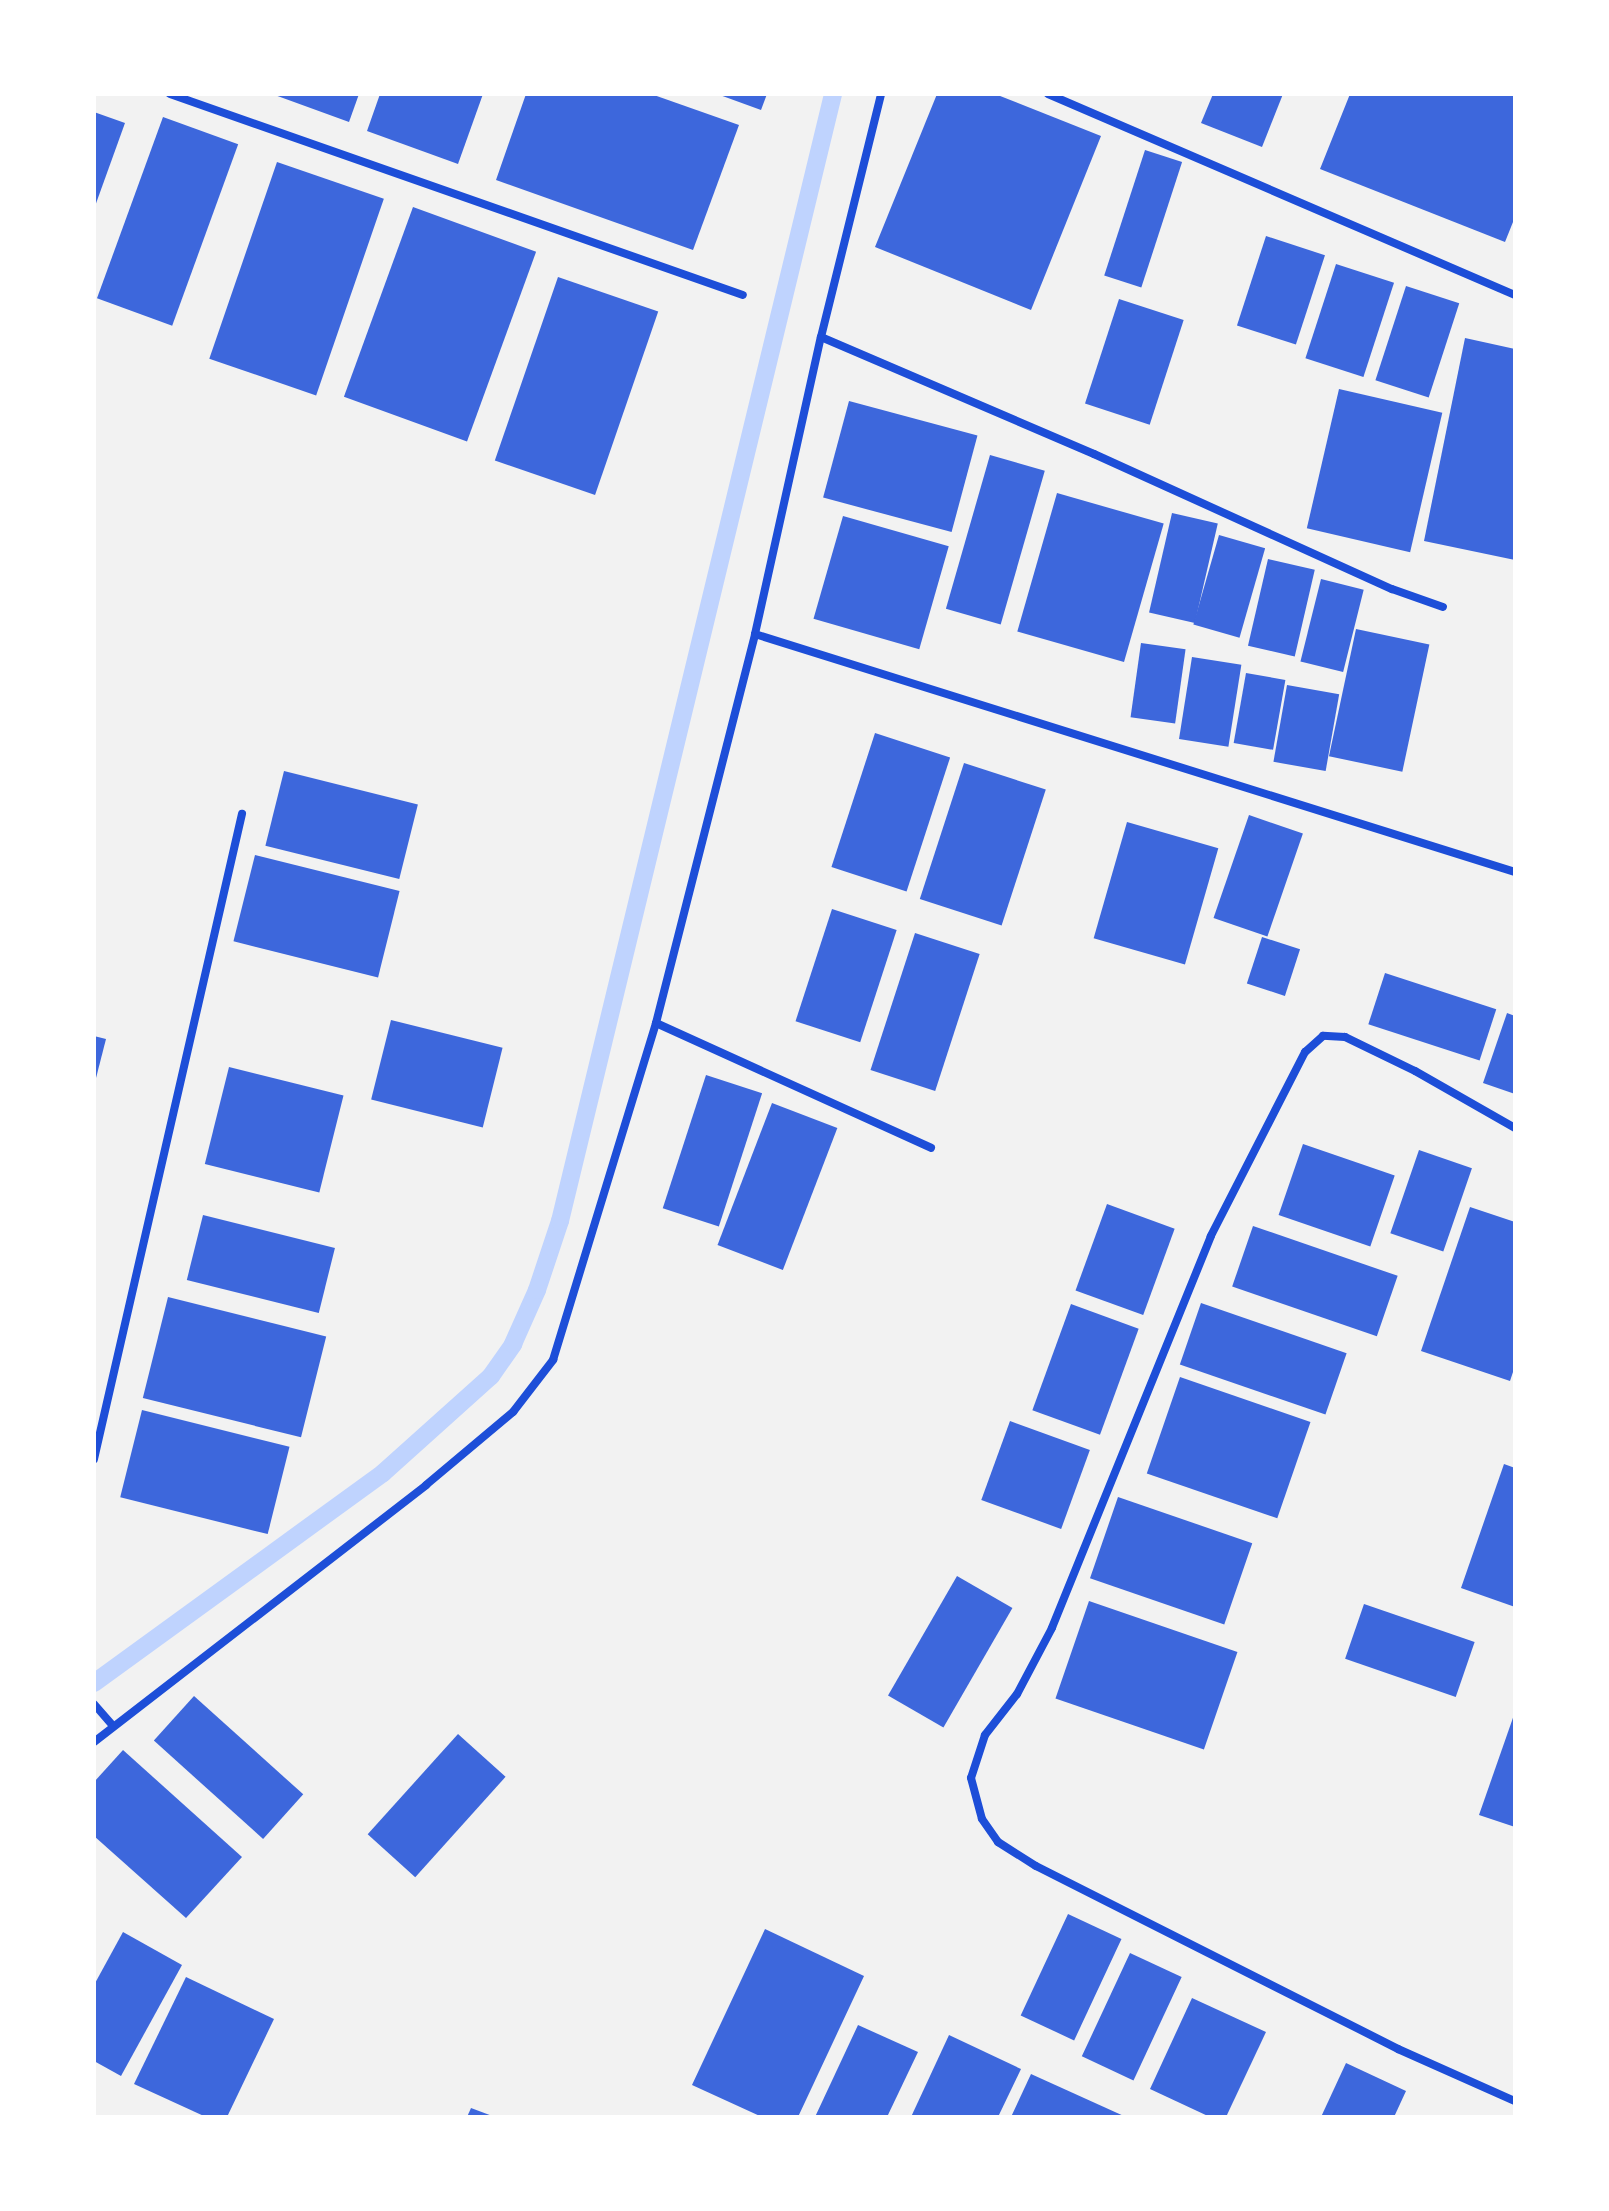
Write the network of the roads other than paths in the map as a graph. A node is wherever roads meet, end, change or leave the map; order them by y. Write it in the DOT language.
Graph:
graph roads {
  1 [pos="170,94"];
  2 [pos="881,94"];
  3 [pos="1048,94"];
  4 [pos="743,295"];
  5 [pos="1515,295"];
  6 [pos="821,337"];
  7 [pos="1443,607"];
  8 [pos="755,634"];
  9 [pos="242,814"];
  10 [pos="1515,872"];
  11 [pos="656,1023"];
  12 [pos="1515,1128"];
  13 [pos="931,1148"];
  14 [pos="94,1459"];
  15 [pos="94,1705"];
  16 [pos="112,1725"];
  17 [pos="94,1742"];
  18 [pos="1515,2101"];
  1 -- 4 [label="street"];
  2 -- 6 [label="street"];
  3 -- 5 [label="street"];
  6 -- 7 [label="street"];
  6 -- 8 [label="street"];
  8 -- 10 [label="street"];
  8 -- 11 [label="street"];
  9 -- 14 [label="street"];
  11 -- 13 [label="street"];
  11 -- 16 [label="street"];
  12 -- 18 [label="street"];
  15 -- 16 [label="street"];
  16 -- 17 [label="street"];
}
